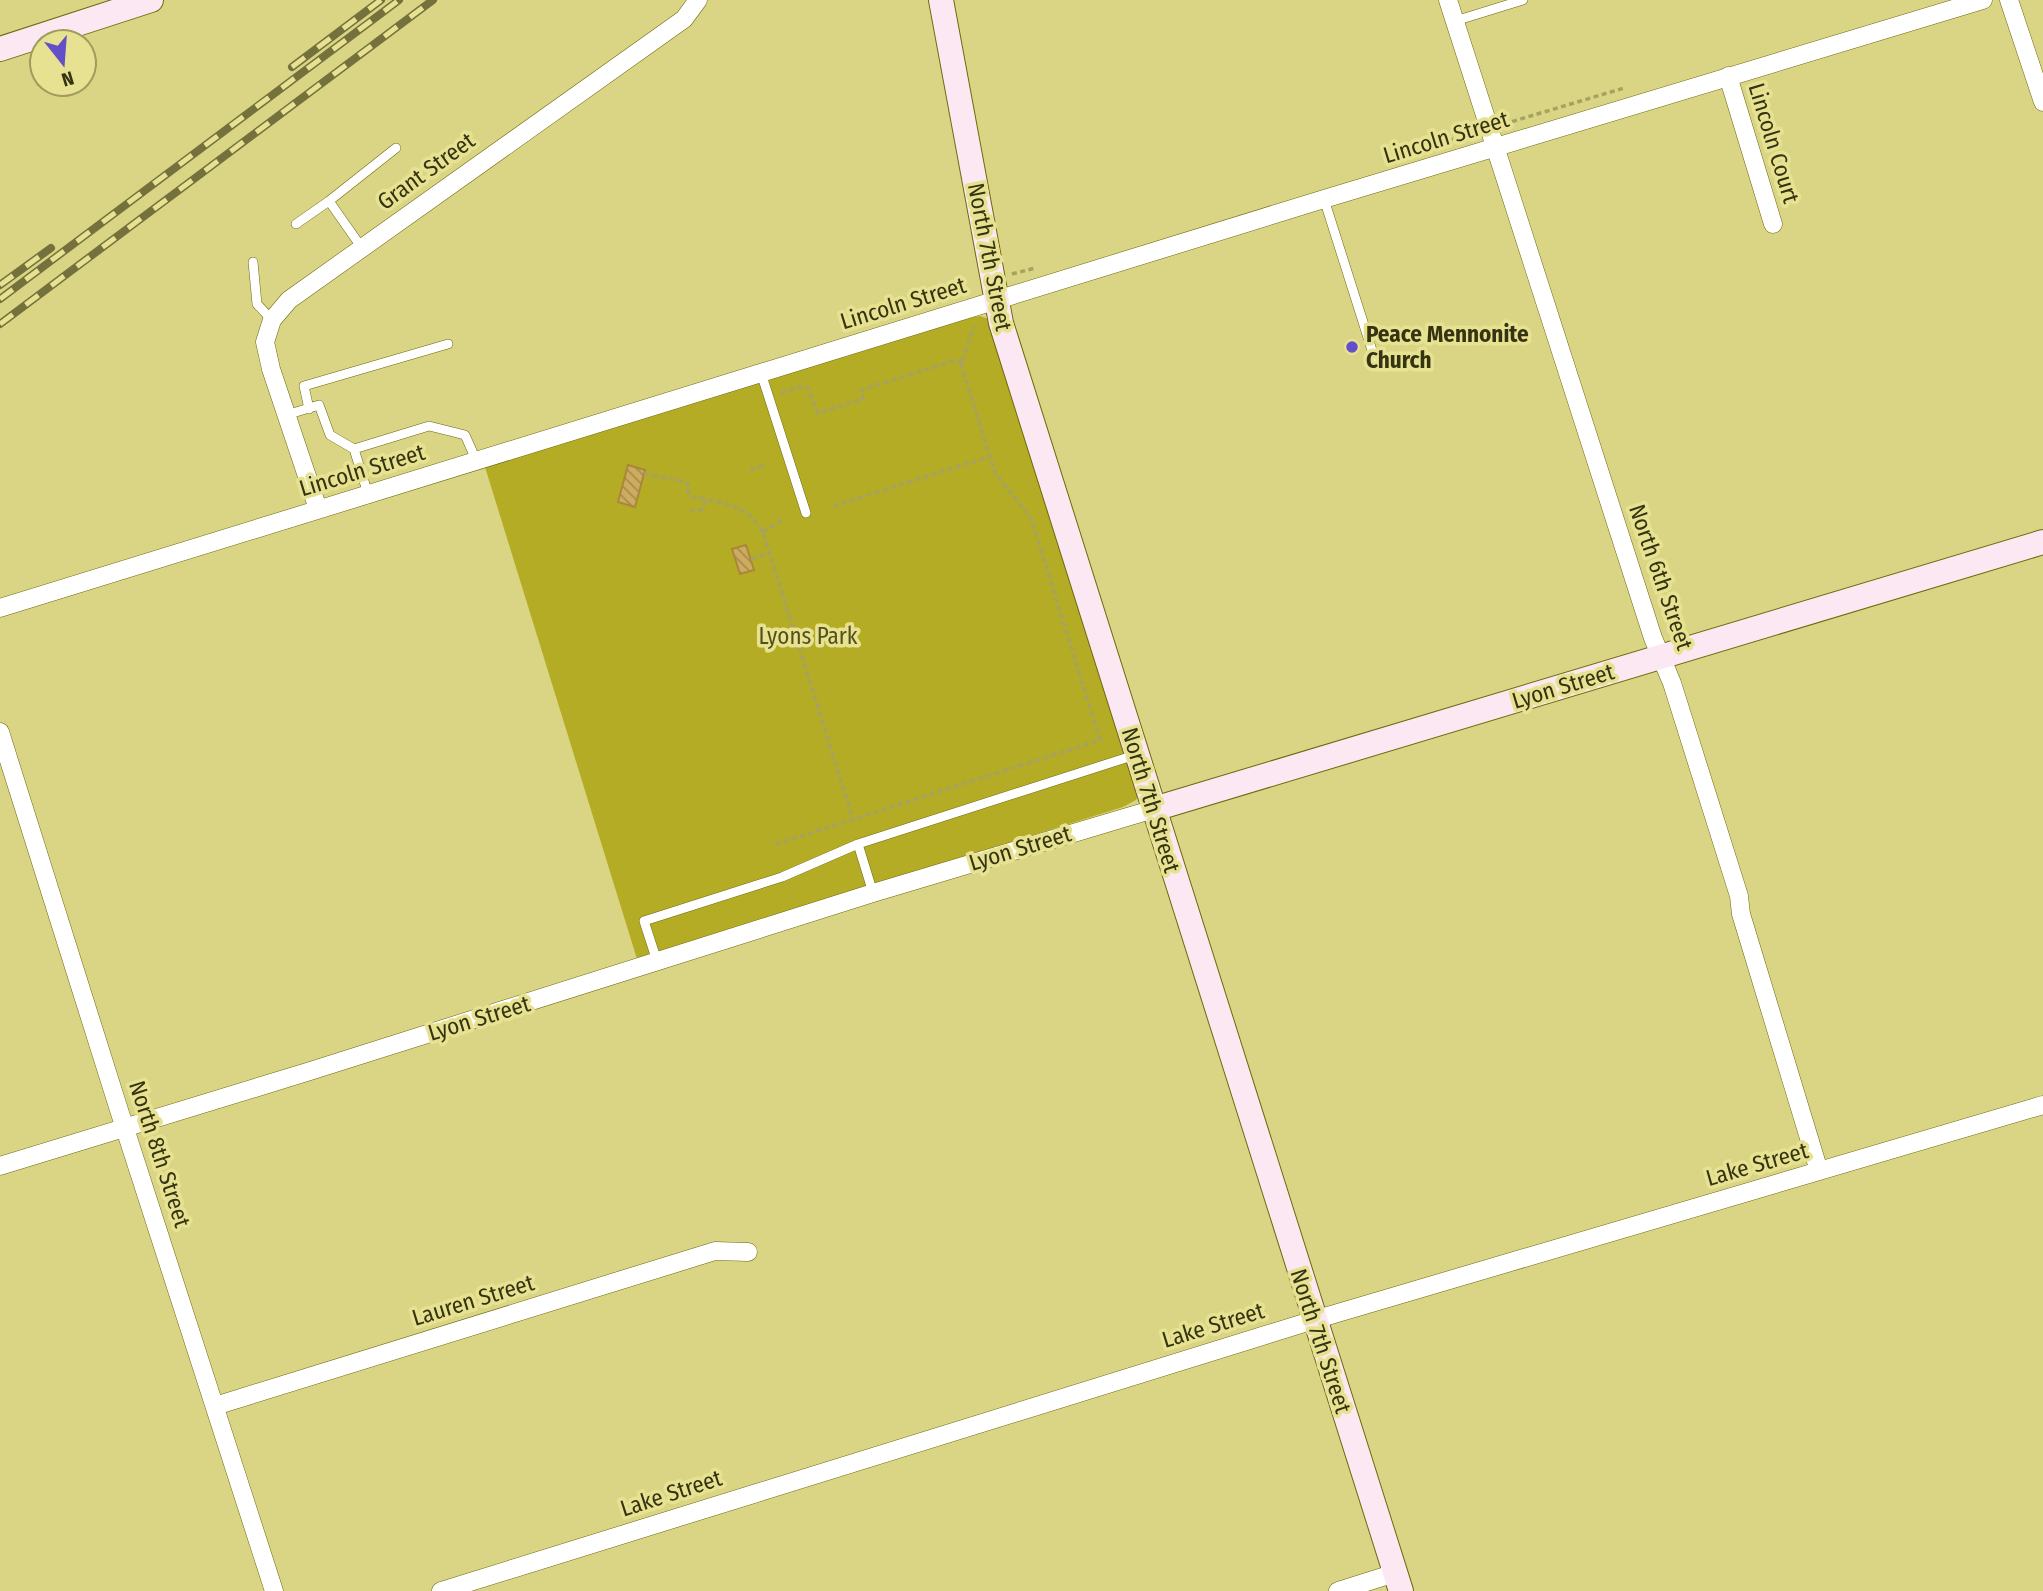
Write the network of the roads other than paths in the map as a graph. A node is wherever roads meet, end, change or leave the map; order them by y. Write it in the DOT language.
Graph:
graph roads {
  1 [pos="151,0"];
  2 [pos="698,0"];
  3 [pos="941,0"];
  4 [pos="1448,0"];
  5 [pos="1522,0"];
  6 [pos="1983,0"];
  7 [pos="2009,0"];
  8 [pos="1455,21"];
  9 [pos="0,49"];
  10 [pos="1728,76"];
  11 [pos="2043,102"];
  12 [pos="396,148"];
  13 [pos="1496,148"];
  14 [pos="1324,199"];
  15 [pos="329,201"];
  16 [pos="296,224"];
  17 [pos="1773,224"];
  18 [pos="362,248"];
  19 [pos="253,262"];
  20 [pos="989,302"];
  21 [pos="272,320"];
  22 [pos="448,344"];
  23 [pos="1377,366"];
  24 [pos="761,373"];
  25 [pos="309,409"];
  26 [pos="286,415"];
  27 [pos="354,449"];
  28 [pos="477,461"];
  29 [pos="368,494"];
  30 [pos="318,509"];
  31 [pos="806,513"];
  32 [pos="2043,542"];
  33 [pos="0,608"];
  34 [pos="1661,657"];
  35 [pos="0,732"];
  36 [pos="1137,755"];
  37 [pos="1154,809"];
  38 [pos="858,844"];
  39 [pos="873,893"];
  40 [pos="657,961"];
  41 [pos="2043,1105"];
  42 [pos="125,1128"];
  43 [pos="0,1166"];
  44 [pos="1819,1171"];
  45 [pos="748,1252"];
  46 [pos="1314,1320"];
  47 [pos="215,1406"];
  48 [pos="1398,1582"];
  49 [pos="274,1591"];
  50 [pos="441,1591"];
  51 [pos="1338,1591"];
  1 -- 9 [label="street"];
  2 -- 18 [label="street, Grant Street"];
  3 -- 20 [label="street, North 7th Street"];
  4 -- 8 [label="street, North 6th Street"];
  5 -- 8 [label="lane"];
  6 -- 10 [label="street, Lincoln Street"];
  7 -- 11 [label="street"];
  8 -- 13 [label="street, North 6th Street"];
  10 -- 13 [label="street, Lincoln Street"];
  10 -- 17 [label="street, Lincoln Court"];
  12 -- 15 [label="lane"];
  13 -- 14 [label="street, Lincoln Street"];
  13 -- 34 [label="street, North 6th Street"];
  14 -- 20 [label="street, Lincoln Street"];
  14 -- 23 [label="lane"];
  15 -- 16 [label="lane"];
  15 -- 18 [label="lane"];
  18 -- 21 [label="street, Grant Street"];
  19 -- 21 [label="lane"];
  20 -- 24 [label="street, Lincoln Street"];
  20 -- 36 [label="street, North 7th Street"];
  21 -- 26 [label="street"];
  22 -- 25 [label="lane"];
  24 -- 28 [label="street, Lincoln Street"];
  24 -- 31 [label="lane"];
  25 -- 26 [label="lane"];
  25 -- 27 [label="lane"];
  26 -- 30 [label="street"];
  27 -- 28 [label="lane"];
  27 -- 29 [label="lane"];
  28 -- 29 [label="street, Lincoln Street"];
  29 -- 30 [label="street, Lincoln Street"];
  30 -- 33 [label="street, Lincoln Street"];
  32 -- 34 [label="street, Lyon Street"];
  34 -- 37 [label="street, Lyon Street"];
  34 -- 44 [label="street, North 6th Street"];
  35 -- 42 [label="street, North 8th Street"];
  36 -- 37 [label="street, North 7th Street"];
  36 -- 38 [label="lane"];
  37 -- 39 [label="street, Lyon Street"];
  37 -- 46 [label="street, North 7th Street"];
  38 -- 39 [label="lane"];
  38 -- 40 [label="lane"];
  39 -- 40 [label="street, Lyon Street"];
  40 -- 42 [label="street, Lyon Street"];
  41 -- 44 [label="street, Lake Street"];
  42 -- 43 [label="street, Lyon Street"];
  42 -- 47 [label="street, North 8th Street"];
  44 -- 46 [label="street, Lake Street"];
  45 -- 47 [label="street, Lauren Street"];
  46 -- 48 [label="street, North 7th Street"];
  46 -- 50 [label="street, Lake Street"];
  47 -- 49 [label="street, North 8th Street"];
  48 -- 51 [label="street"];
}
